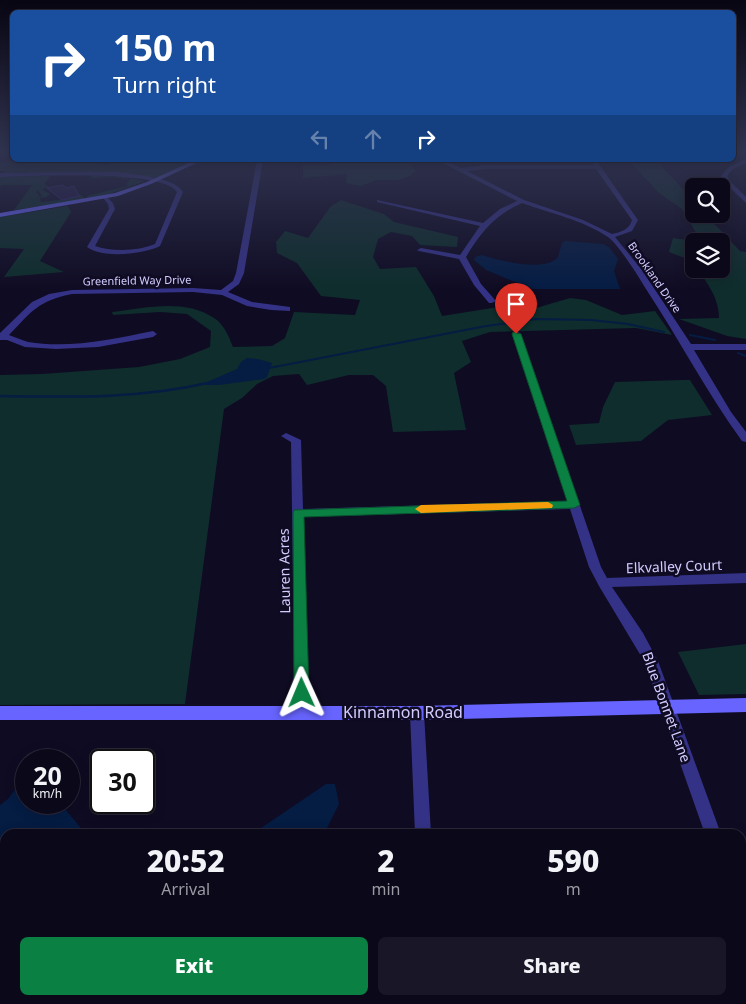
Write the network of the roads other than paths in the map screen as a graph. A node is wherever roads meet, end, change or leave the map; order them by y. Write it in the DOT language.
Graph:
graph roads {
  1 [pos="106,198"];
  2 [pos="178,198"];
  3 [pos="253,198"];
  4 [pos="516,198"];
  5 [pos="620,198"];
  6 [pos="379,201"];
  7 [pos="522,201"];
  8 [pos="0,214"];
  9 [pos="484,225"];
  10 [pos="611,236"];
  11 [pos="421,250"];
  12 [pos="462,256"];
  13 [pos="223,293"];
  14 [pos="492,301"];
  15 [pos="288,309"];
  16 [pos="153,334"];
  17 [pos="516,334"];
  18 [pos="0,337"];
  19 [pos="688,347"];
  20 [pos="746,347"];
  21 [pos="286,436"];
  22 [pos="745,436"];
  23 [pos="574,505"];
  24 [pos="298,513"];
  25 [pos="746,578"];
  26 [pos="603,584"];
  27 [pos="746,705"];
  28 [pos="668,708"];
  29 [pos="417,712"];
  30 [pos="0,713"];
  31 [pos="302,713"];
  32 [pos="423,829"];
  33 [pos="710,829"];
  1 -- 2 [label="street"];
  1 -- 8 [label="main road"];
  3 -- 13 [label="street"];
  4 -- 7 [label="street, Brookland Drive"];
  5 -- 10 [label="street"];
  6 -- 9 [label="street"];
  7 -- 9 [label="street"];
  7 -- 10 [label="street, Brookland Drive"];
  9 -- 12 [label="street"];
  10 -- 19 [label="street, Brookland Drive"];
  11 -- 12 [label="street"];
  12 -- 14 [label="street"];
  13 -- 15 [label="street, Greenfield Way Drive"];
  13 -- 18 [label="street, Greenfield Way Drive"];
  16 -- 18 [label="street"];
  17 -- 23 [label="street, Blue Bonnet Lane"];
  19 -- 20 [label="street"];
  19 -- 22 [label="street, Brookland Drive"];
  21 -- 24 [label="street, Lauren Acres"];
  23 -- 24 [label="street"];
  23 -- 26 [label="street, Blue Bonnet Lane"];
  24 -- 31 [label="street, Lauren Acres"];
  25 -- 26 [label="street, Elkvalley Court"];
  26 -- 28 [label="street, Blue Bonnet Lane"];
  27 -- 28 [label="main road, Kinnamon Road"];
  28 -- 29 [label="main road, Kinnamon Road"];
  28 -- 33 [label="street, Blue Bonnet Lane"];
  29 -- 31 [label="main road, Kinnamon Road"];
  29 -- 32 [label="street"];
  30 -- 31 [label="main road, Kinnamon Road"];
}
